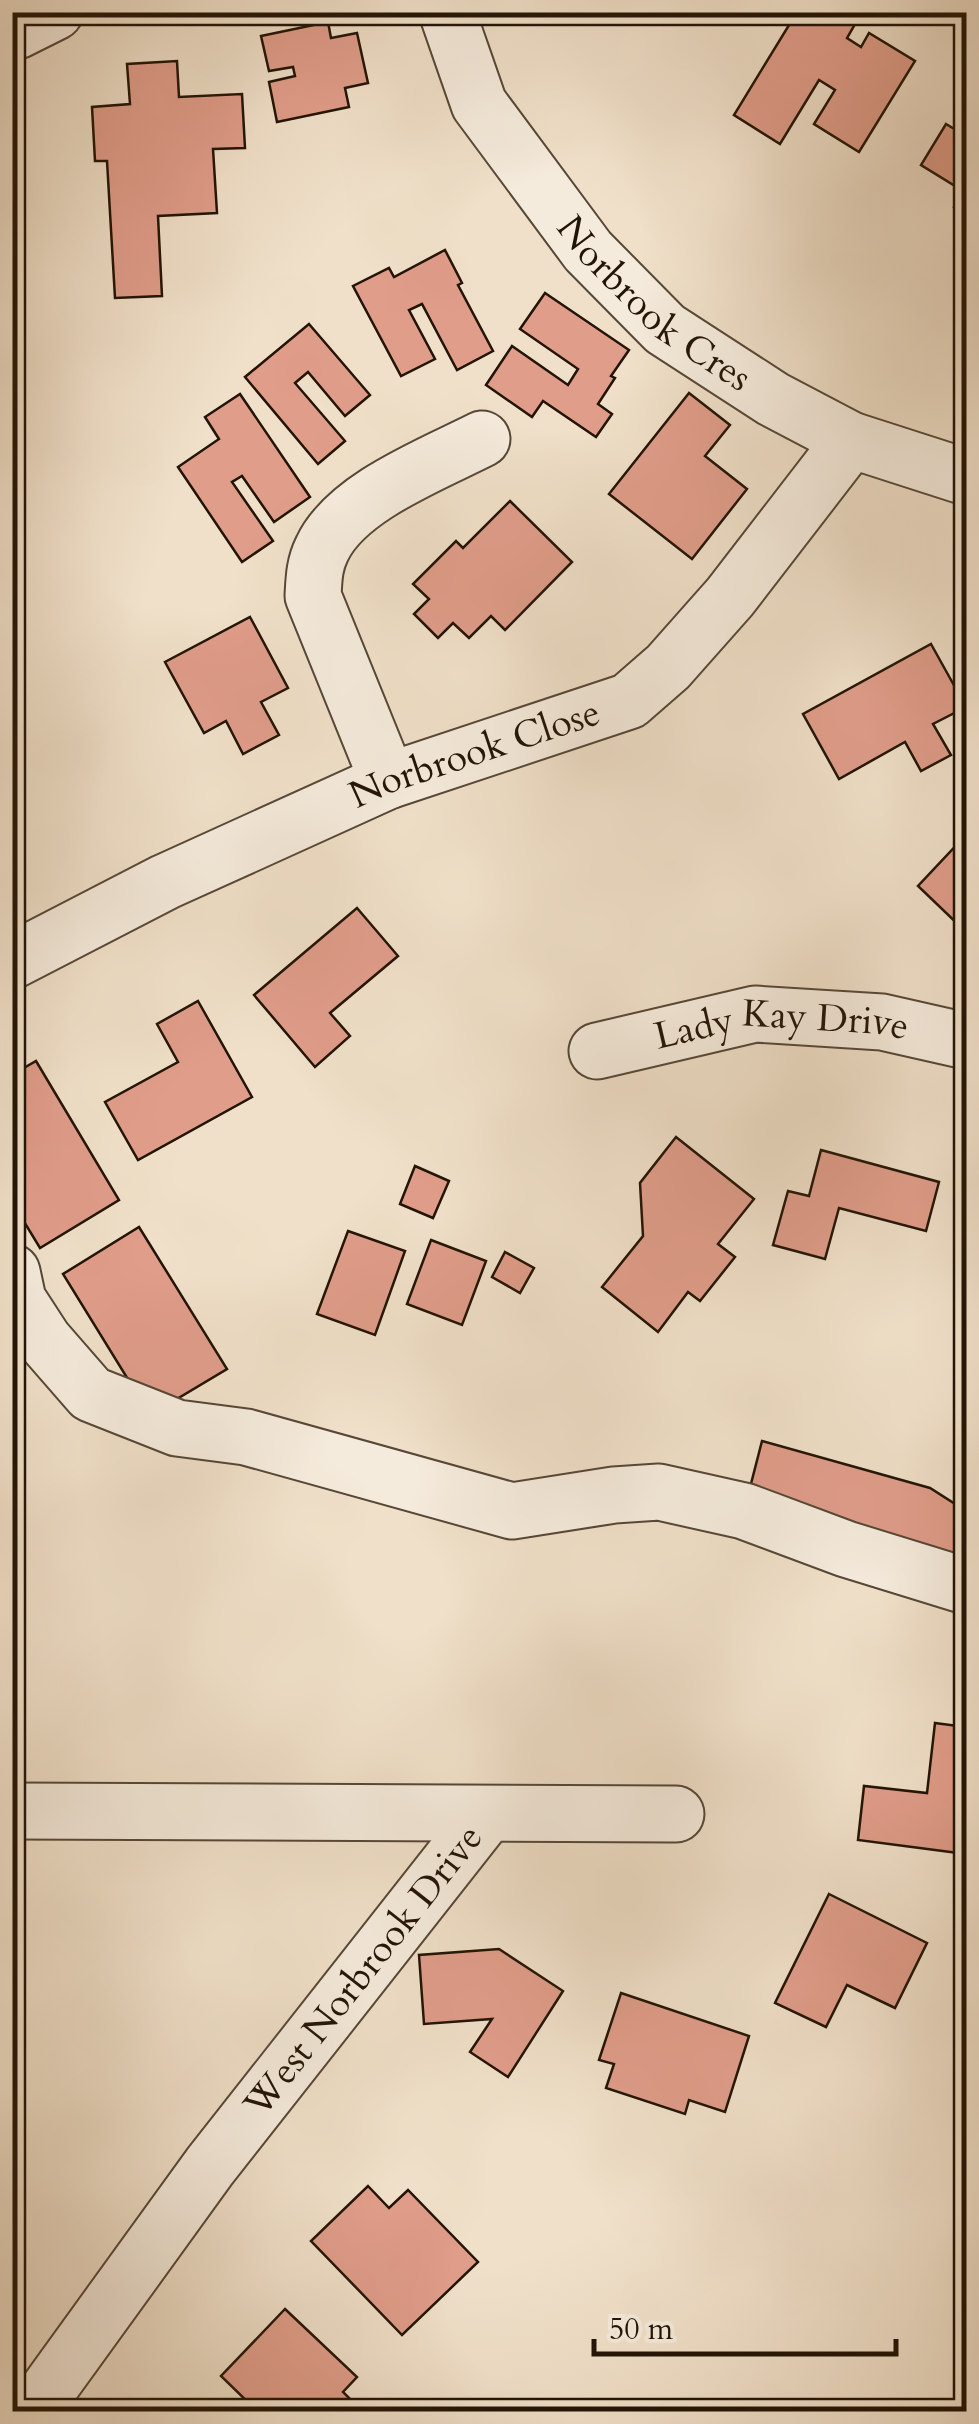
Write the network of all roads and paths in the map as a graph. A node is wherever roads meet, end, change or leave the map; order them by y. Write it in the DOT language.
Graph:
graph roads {
  1 [pos="448,12"];
  2 [pos="482,438"];
  3 [pos="852,440"];
  4 [pos="966,478"];
  5 [pos="388,781"];
  6 [pos="12,961"];
  7 [pos="966,1041"];
  8 [pos="596,1051"];
  9 [pos="12,1272"];
  10 [pos="966,1586"];
  11 [pos="12,1811"];
  12 [pos="487,1814"];
  13 [pos="676,1814"];
  14 [pos="32,2412"];
  1 -- 3 [label="street, Norbrook Cres"];
  2 -- 5 [label="street"];
  3 -- 4 [label="street, Norbrook Cres"];
  3 -- 5 [label="street, Norbrook Close"];
  5 -- 6 [label="street, Norbrook Close"];
  7 -- 8 [label="street, Lady Kay Drive"];
  9 -- 10 [label="street"];
  11 -- 12 [label="street, West Norbrook Drive"];
  12 -- 13 [label="street"];
  12 -- 14 [label="street, West Norbrook Drive"];
}
